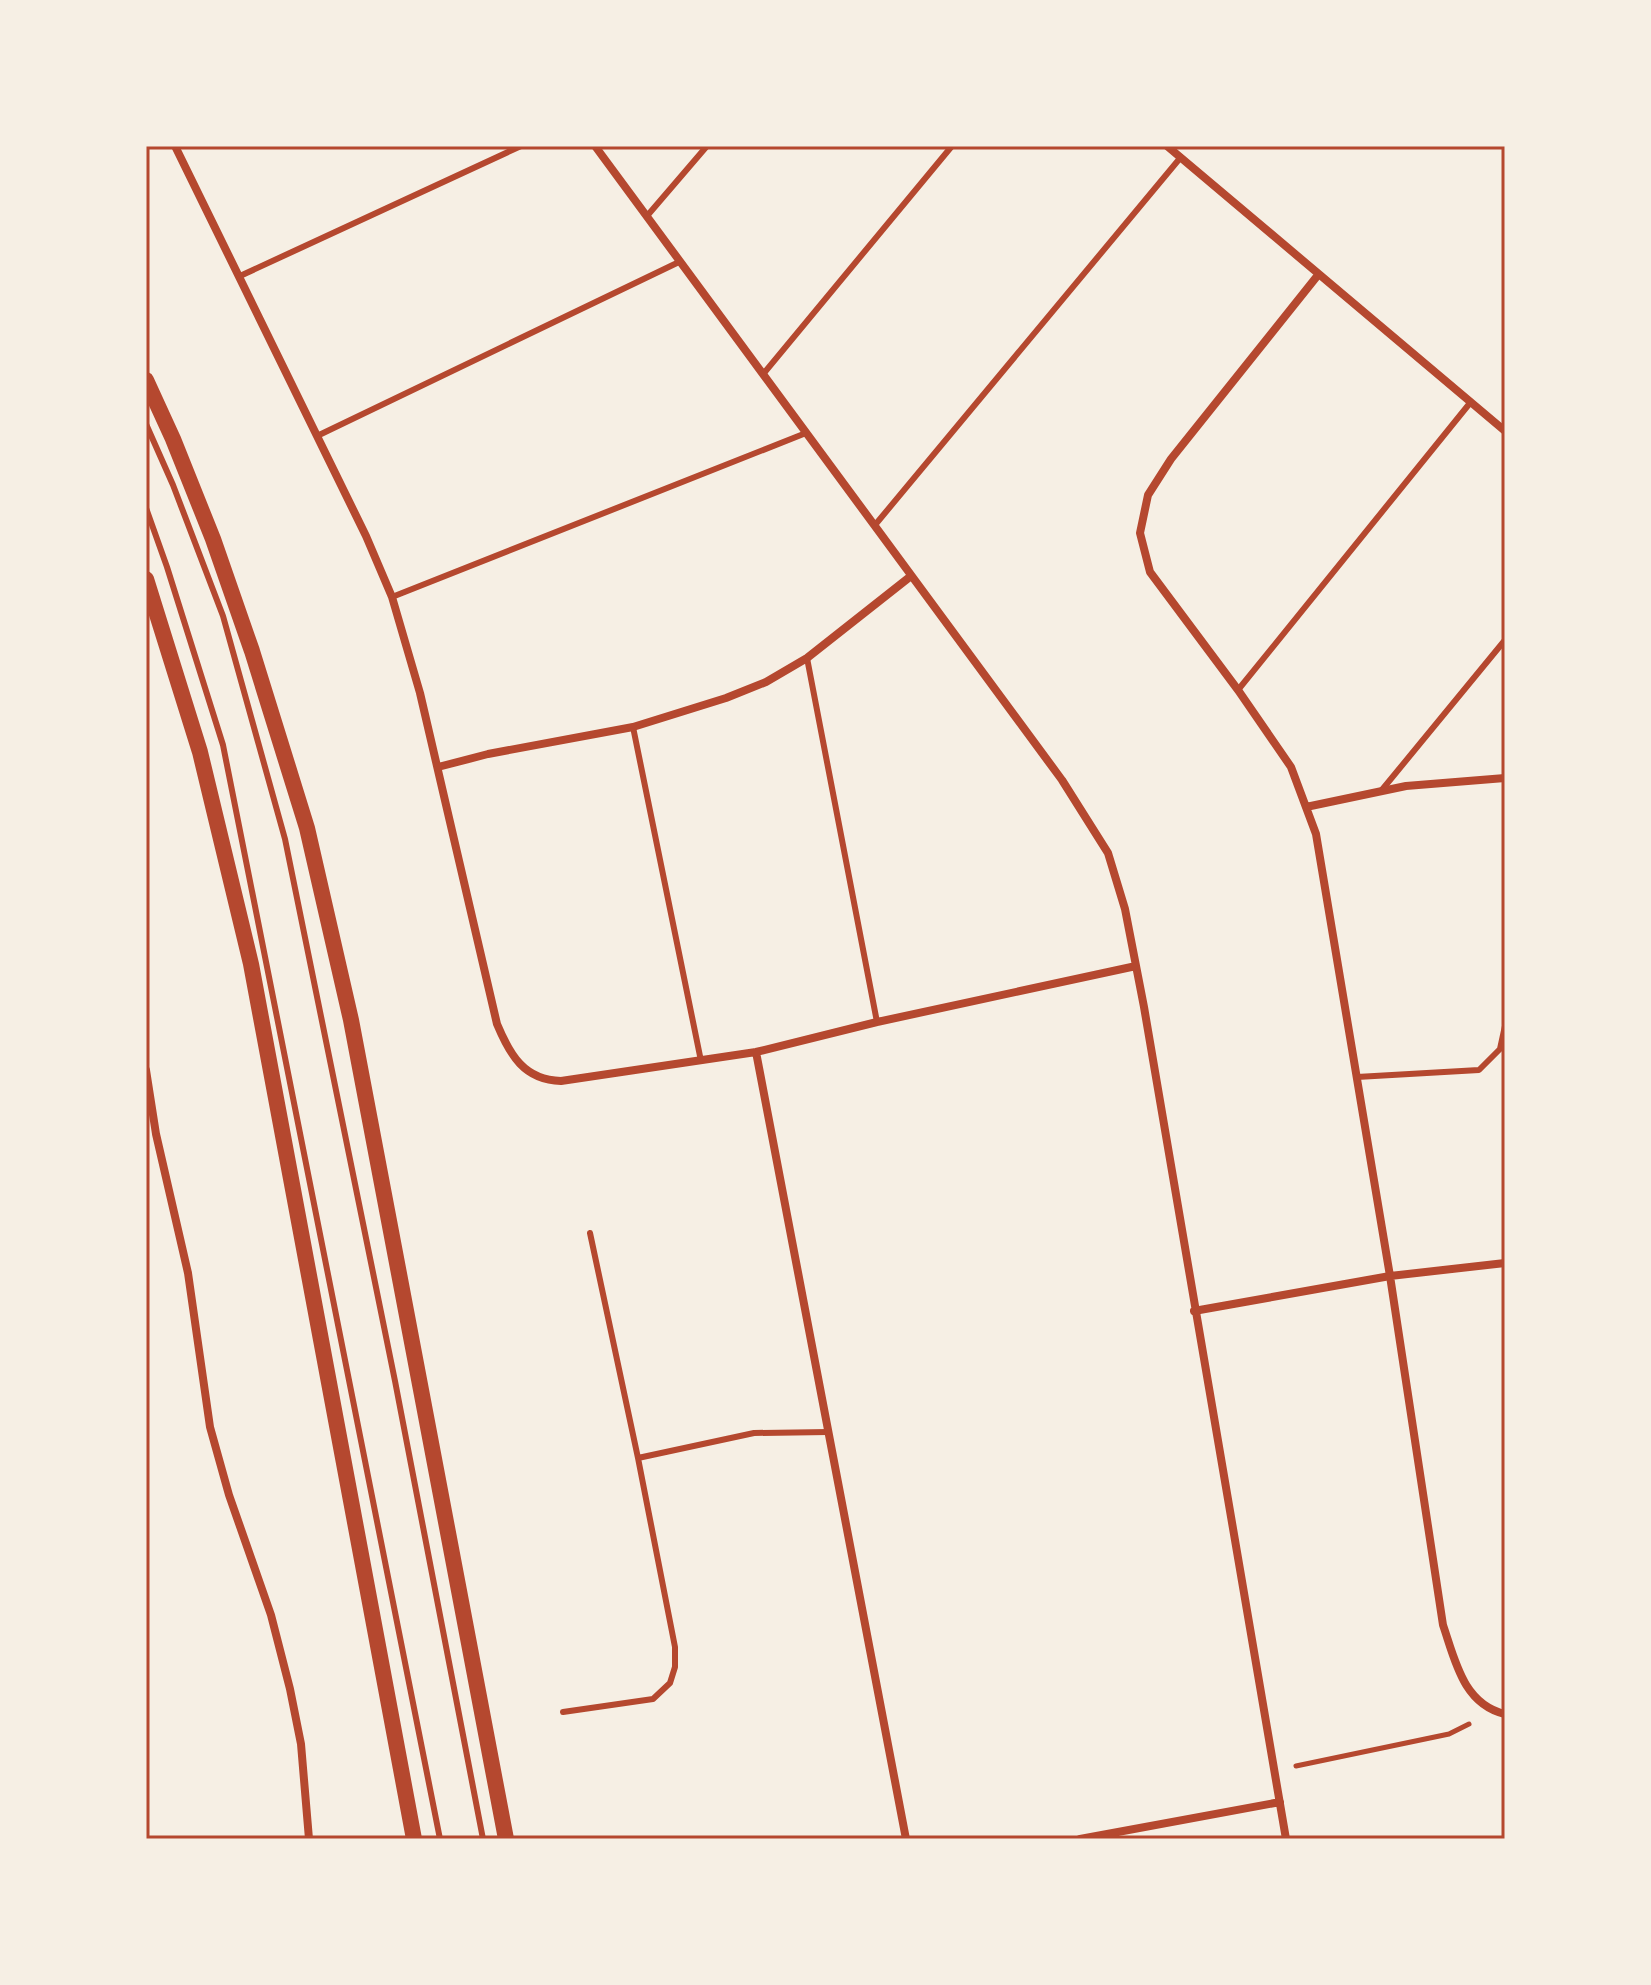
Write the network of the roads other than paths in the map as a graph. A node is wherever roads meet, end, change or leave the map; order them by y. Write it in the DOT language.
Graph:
graph roads {
  1 [pos="175,146"];
  2 [pos="521,146"];
  3 [pos="595,146"];
  4 [pos="707,146"];
  5 [pos="952,146"];
  6 [pos="1167,146"];
  7 [pos="1181,157"];
  8 [pos="647,216"];
  9 [pos="679,262"];
  10 [pos="1318,275"];
  11 [pos="240,276"];
  12 [pos="764,373"];
  13 [pos="146,380"];
  14 [pos="1470,403"];
  15 [pos="146,424"];
  16 [pos="1505,431"];
  17 [pos="806,433"];
  18 [pos="317,436"];
  19 [pos="146,508"];
  20 [pos="875,525"];
  21 [pos="911,576"];
  22 [pos="146,579"];
  23 [pos="392,597"];
  24 [pos="1505,640"];
  25 [pos="807,658"];
  26 [pos="1238,690"];
  27 [pos="633,727"];
  28 [pos="438,767"];
  29 [pos="1505,778"];
  30 [pos="1381,791"];
  31 [pos="1306,807"];
  32 [pos="1136,966"];
  33 [pos="877,1022"];
  34 [pos="1505,1026"];
  35 [pos="756,1052"];
  36 [pos="701,1061"];
  37 [pos="146,1070"];
  38 [pos="1357,1077"];
  39 [pos="156,1134"];
  40 [pos="146,1137"];
  41 [pos="590,1233"];
  42 [pos="1505,1263"];
  43 [pos="1390,1276"];
  44 [pos="1194,1311"];
  45 [pos="828,1432"];
  46 [pos="638,1458"];
  47 [pos="563,1712"];
  48 [pos="1505,1714"];
  49 [pos="1280,1802"];
  50 [pos="309,1839"];
  51 [pos="414,1839"];
  52 [pos="440,1839"];
  53 [pos="483,1839"];
  54 [pos="506,1839"];
  55 [pos="906,1839"];
  56 [pos="1080,1839"];
  57 [pos="1286,1839"];
  1 -- 11 [label="street"];
  2 -- 11 [label="lane"];
  3 -- 8 [label="street"];
  4 -- 8 [label="lane"];
  5 -- 12 [label="lane"];
  6 -- 7 [label="street"];
  7 -- 10 [label="street"];
  7 -- 20 [label="lane"];
  8 -- 9 [label="street"];
  9 -- 12 [label="street"];
  9 -- 18 [label="lane"];
  10 -- 14 [label="street"];
  10 -- 26 [label="street"];
  11 -- 18 [label="street"];
  12 -- 17 [label="street"];
  13 -- 54 [label="main road"];
  14 -- 16 [label="street"];
  14 -- 26 [label="lane"];
  15 -- 53 [label="lane"];
  17 -- 20 [label="street"];
  17 -- 23 [label="lane"];
  18 -- 23 [label="street"];
  19 -- 52 [label="lane"];
  20 -- 21 [label="street"];
  21 -- 25 [label="street"];
  21 -- 32 [label="street"];
  22 -- 51 [label="main road"];
  23 -- 28 [label="street"];
  24 -- 30 [label="lane"];
  25 -- 27 [label="street"];
  25 -- 33 [label="lane"];
  26 -- 31 [label="street"];
  27 -- 28 [label="street"];
  27 -- 36 [label="lane"];
  28 -- 36 [label="street"];
  29 -- 30 [label="street"];
  30 -- 31 [label="street"];
  31 -- 38 [label="street"];
  32 -- 33 [label="street"];
  32 -- 44 [label="street"];
  33 -- 35 [label="street"];
  34 -- 38 [label="lane"];
  35 -- 36 [label="street"];
  35 -- 45 [label="street"];
  37 -- 39 [label="street"];
  38 -- 43 [label="street"];
  39 -- 40 [label="street"];
  39 -- 50 [label="street"];
  41 -- 46 [label="lane"];
  42 -- 43 [label="street"];
  43 -- 44 [label="street"];
  43 -- 48 [label="street"];
  44 -- 49 [label="street"];
  45 -- 46 [label="lane"];
  45 -- 55 [label="street"];
  46 -- 47 [label="lane"];
  49 -- 56 [label="street"];
  49 -- 57 [label="street"];
}
